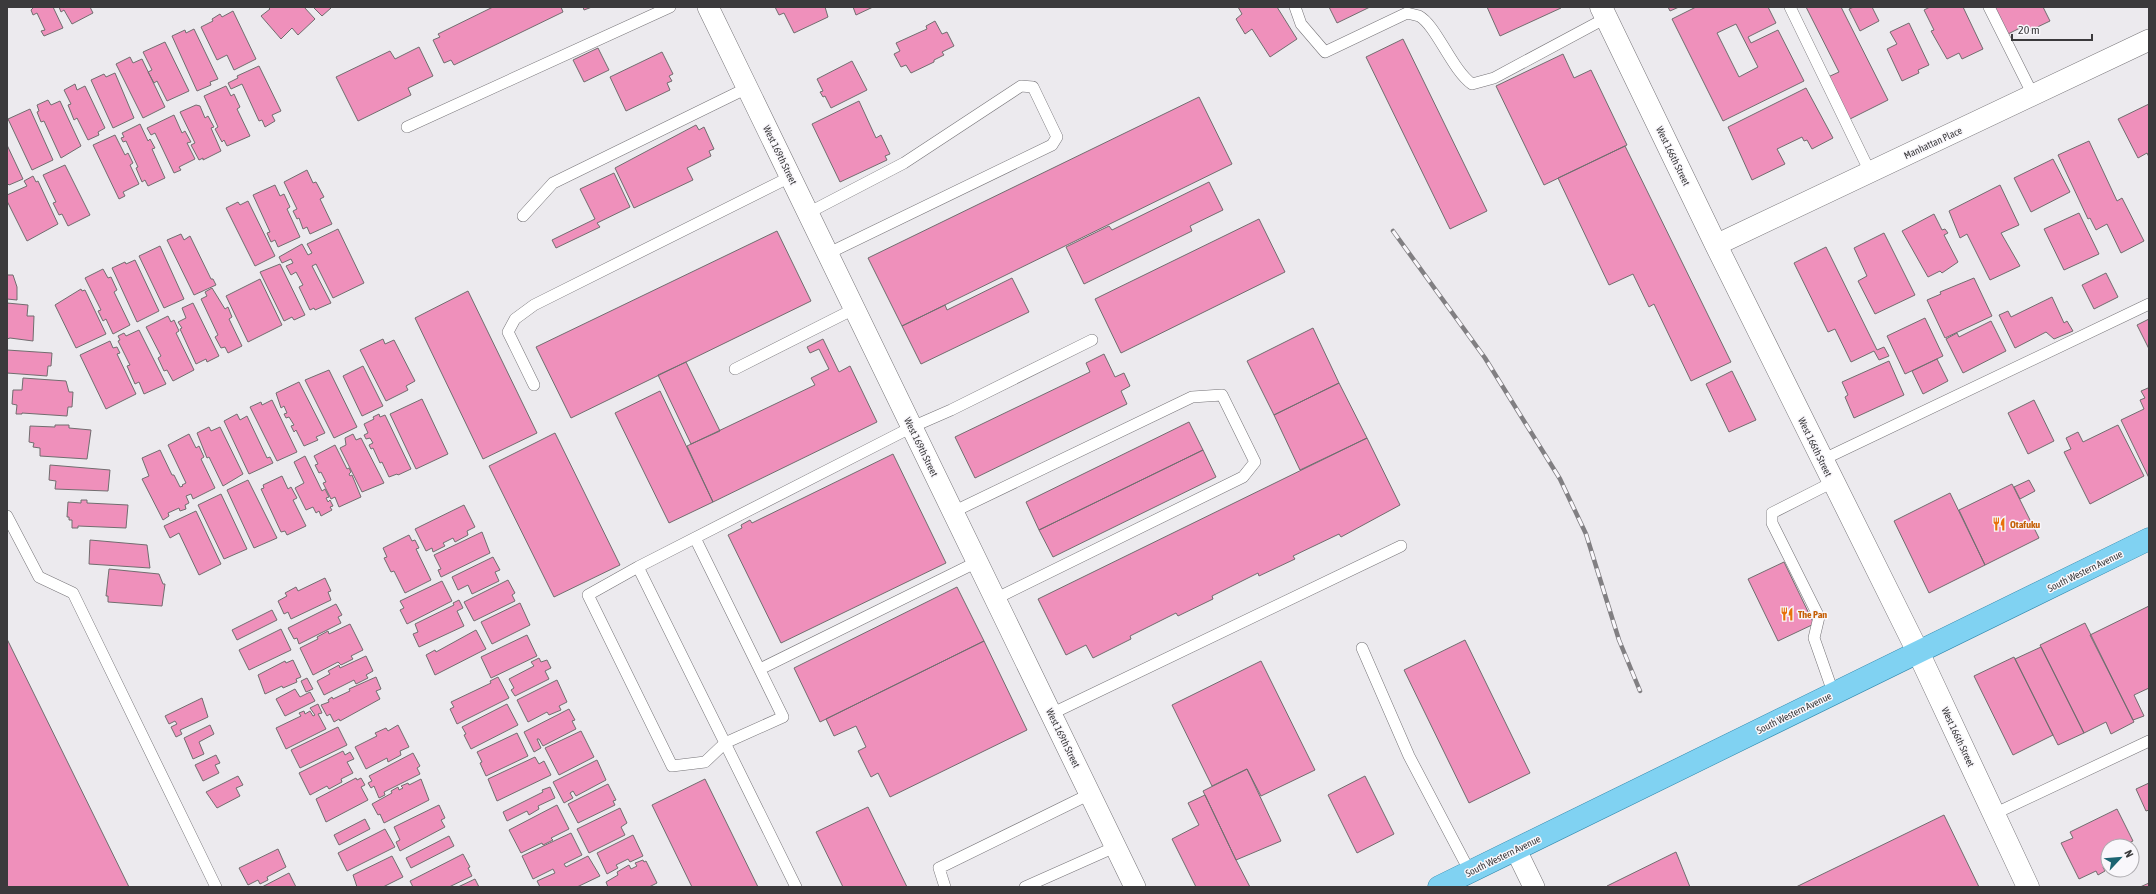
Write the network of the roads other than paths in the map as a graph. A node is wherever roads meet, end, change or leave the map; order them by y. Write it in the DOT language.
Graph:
graph roads {
  1 [pos="670,7"];
  2 [pos="708,7"];
  3 [pos="1295,7"];
  4 [pos="1790,7"];
  5 [pos="1989,7"];
  6 [pos="1604,12"];
  7 [pos="2149,40"];
  8 [pos="747,88"];
  9 [pos="2033,95"];
  10 [pos="407,127"];
  11 [pos="1870,172"];
  12 [pos="790,177"];
  13 [pos="808,213"];
  14 [pos="523,216"];
  15 [pos="1716,245"];
  16 [pos="827,254"];
  17 [pos="2149,304"];
  18 [pos="854,309"];
  19 [pos="1092,340"];
  20 [pos="735,369"];
  21 [pos="534,385"];
  22 [pos="912,427"];
  23 [pos="1822,460"];
  24 [pos="1833,482"];
  25 [pos="953,512"];
  26 [pos="7,516"];
  27 [pos="695,538"];
  28 [pos="2149,539"];
  29 [pos="1401,546"];
  30 [pos="977,562"];
  31 [pos="638,567"];
  32 [pos="995,599"];
  33 [pos="1362,648"];
  34 [pos="1919,654"];
  35 [pos="760,669"];
  36 [pos="1834,695"];
  37 [pos="1051,714"];
  38 [pos="2149,742"];
  39 [pos="725,743"];
  40 [pos="1090,794"];
  41 [pos="1994,814"];
  42 [pos="1115,847"];
  43 [pos="1516,850"];
  44 [pos="1470,872"];
  45 [pos="216,887"];
  46 [pos="796,887"];
  47 [pos="945,887"];
  48 [pos="1024,887"];
  49 [pos="1135,887"];
  50 [pos="1439,887"];
  51 [pos="1534,887"];
  52 [pos="2028,887"];
  1 -- 10 [label="lane"];
  2 -- 8 [label="street, West 169th Street"];
  3 -- 6 [label="lane"];
  4 -- 11 [label="lane"];
  5 -- 9 [label="lane"];
  6 -- 15 [label="street, West 166th Street"];
  7 -- 9 [label="street, Manhattan Place"];
  8 -- 12 [label="street, West 169th Street"];
  8 -- 14 [label="lane"];
  9 -- 11 [label="street, Manhattan Place"];
  11 -- 15 [label="street, Manhattan Place"];
  12 -- 13 [label="street, West 169th Street"];
  12 -- 21 [label="lane"];
  13 -- 16 [label="street, West 169th Street"];
  13 -- 16 [label="lane"];
  15 -- 23 [label="street, West 166th Street"];
  16 -- 18 [label="street, West 169th Street"];
  17 -- 23 [label="lane"];
  18 -- 20 [label="lane"];
  18 -- 22 [label="street, West 169th Street"];
  19 -- 22 [label="lane"];
  22 -- 25 [label="street, West 169th Street"];
  22 -- 27 [label="lane"];
  23 -- 24 [label="street, West 166th Street"];
  24 -- 34 [label="street, West 166th Street"];
  24 -- 36 [label="lane"];
  25 -- 30 [label="street, West 169th Street"];
  25 -- 32 [label="lane"];
  26 -- 45 [label="lane"];
  27 -- 31 [label="lane"];
  27 -- 35 [label="lane"];
  28 -- 34 [label="main road, South Western Avenue"];
  29 -- 37 [label="lane"];
  30 -- 32 [label="street, West 169th Street"];
  30 -- 35 [label="lane"];
  31 -- 39 [label="lane"];
  31 -- 39 [label="lane"];
  32 -- 37 [label="street, West 169th Street"];
  33 -- 44 [label="lane"];
  34 -- 36 [label="main road, South Western Avenue"];
  34 -- 41 [label="street, West 166th Street"];
  35 -- 39 [label="lane"];
  36 -- 43 [label="main road, South Western Avenue"];
  37 -- 40 [label="street, West 169th Street"];
  38 -- 41 [label="lane"];
  39 -- 46 [label="lane"];
  40 -- 42 [label="street, West 169th Street"];
  40 -- 47 [label="lane"];
  41 -- 52 [label="street, West 166th Street"];
  42 -- 48 [label="lane"];
  42 -- 49 [label="street, West 169th Street"];
  43 -- 44 [label="main road, South Western Avenue"];
  43 -- 51 [label="street"];
  44 -- 50 [label="main road, South Western Avenue"];
}
